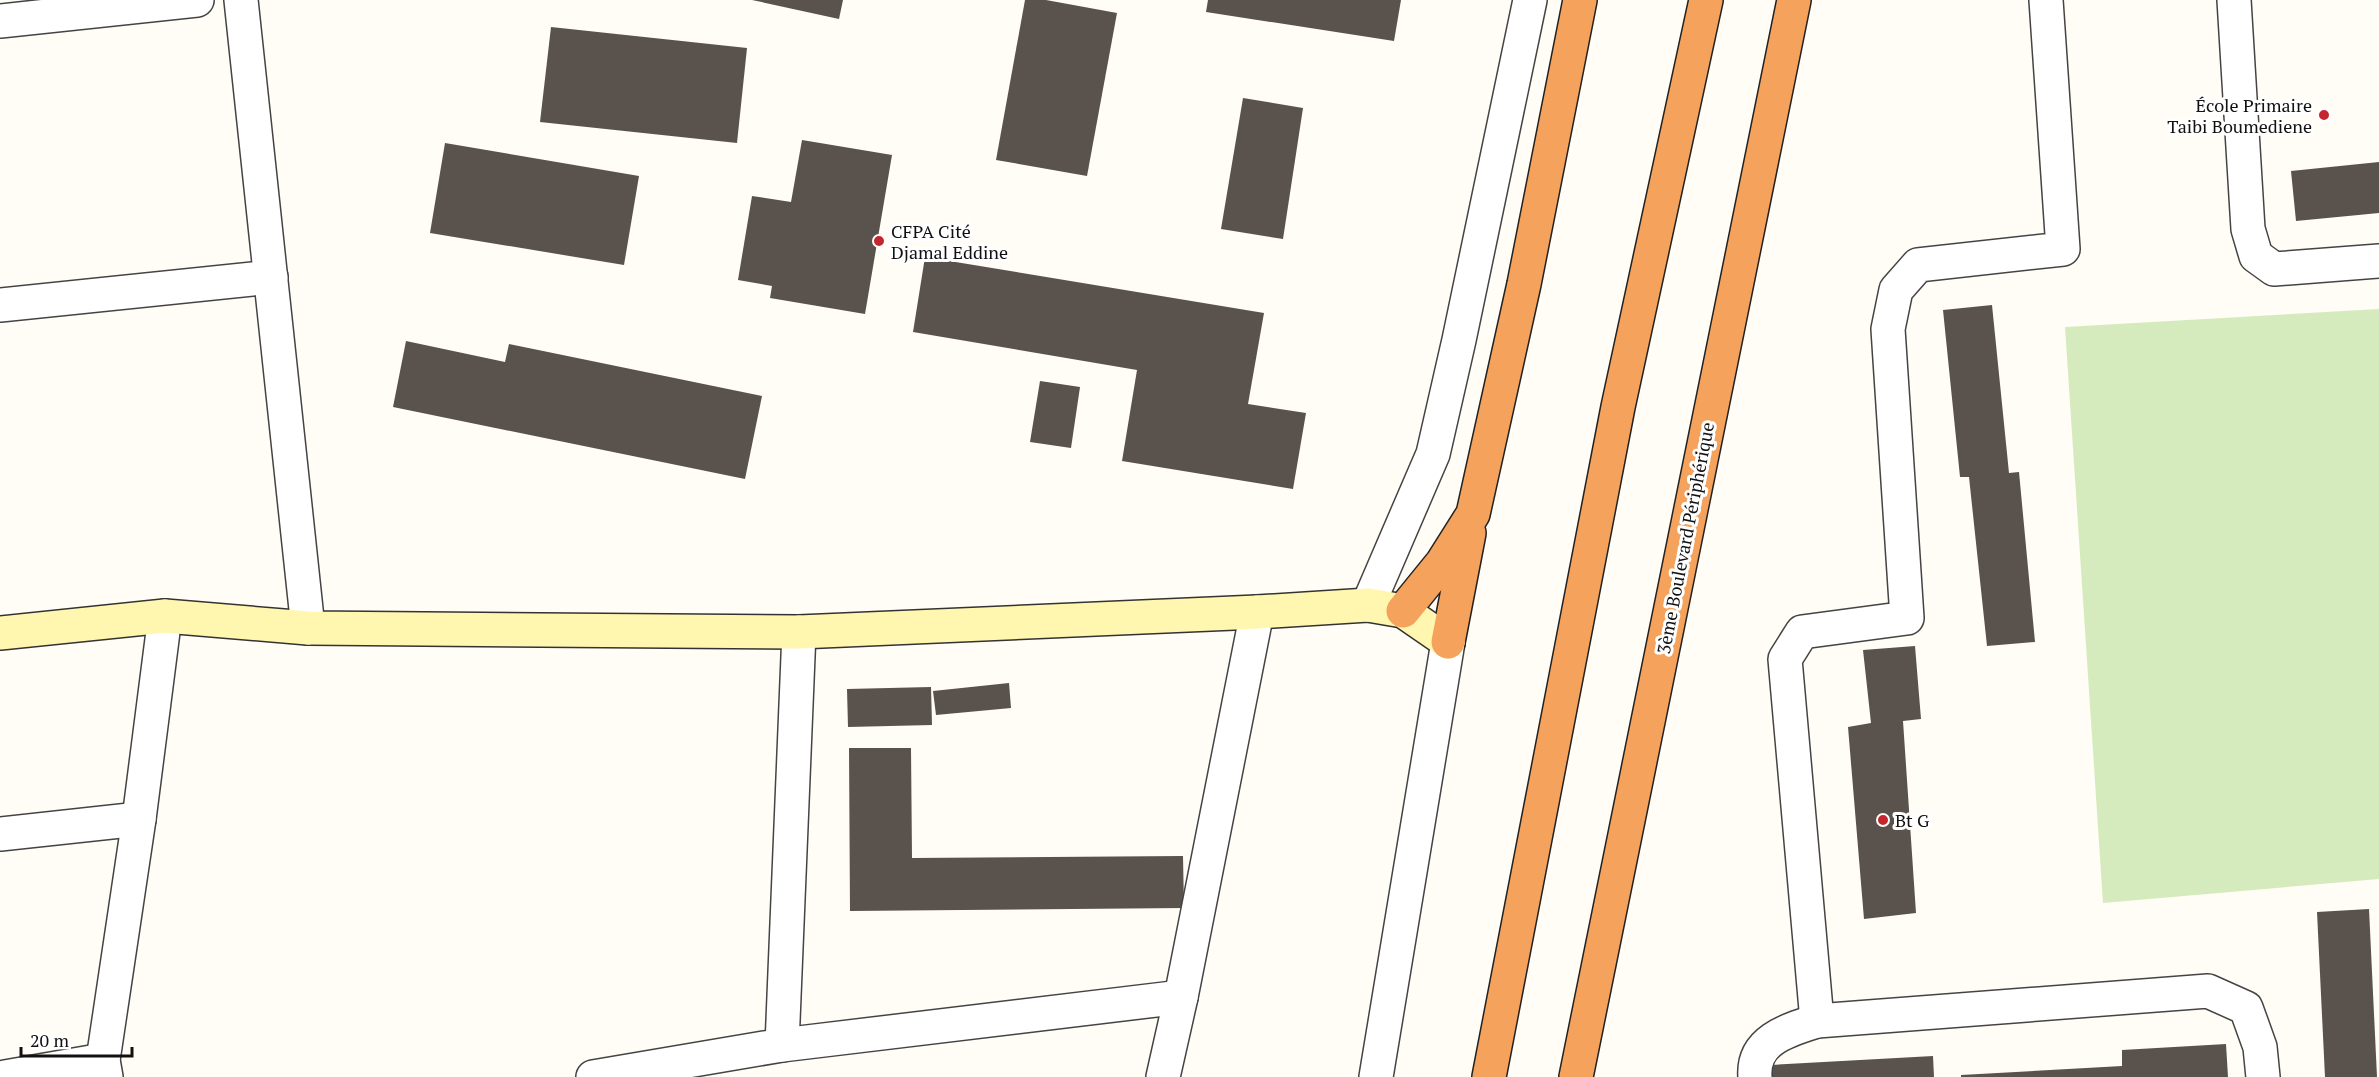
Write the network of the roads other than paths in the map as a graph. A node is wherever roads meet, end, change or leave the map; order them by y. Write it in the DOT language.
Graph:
graph roads {
  1 [pos="197,0"];
  2 [pos="242,0"];
  3 [pos="1530,0"];
  4 [pos="1580,0"];
  5 [pos="1706,0"];
  6 [pos="1794,0"];
  7 [pos="2046,0"];
  8 [pos="2234,0"];
  9 [pos="0,21"];
  10 [pos="2379,261"];
  11 [pos="271,277"];
  12 [pos="0,305"];
  13 [pos="1473,514"];
  14 [pos="1368,605"];
  15 [pos="1403,611"];
  16 [pos="1257,612"];
  17 [pos="165,616"];
  18 [pos="308,628"];
  19 [pos="799,632"];
  20 [pos="0,633"];
  21 [pos="1448,642"];
  22 [pos="139,819"];
  23 [pos="0,834"];
  24 [pos="1181,997"];
  25 [pos="1817,1021"];
  26 [pos="782,1045"];
  27 [pos="105,1068"];
  28 [pos="5,1077"];
  29 [pos="593,1077"];
  30 [pos="1162,1077"];
  31 [pos="1376,1077"];
  32 [pos="1489,1077"];
  33 [pos="1576,1077"];
  34 [pos="1755,1077"];
  35 [pos="2263,1077"];
  1 -- 9 [label="street"];
  2 -- 11 [label="street"];
  3 -- 14 [label="street"];
  4 -- 13 [label="highway"];
  5 -- 32 [label="highway"];
  6 -- 33 [label="highway, 3ème Boulevard Périphérique"];
  7 -- 25 [label="street"];
  8 -- 10 [label="street"];
  11 -- 12 [label="street"];
  11 -- 18 [label="street"];
  13 -- 15 [label="highway"];
  13 -- 21 [label="highway"];
  14 -- 15 [label="street"];
  14 -- 16 [label="street"];
  15 -- 21 [label="street"];
  16 -- 19 [label="street"];
  16 -- 24 [label="street"];
  17 -- 18 [label="street"];
  17 -- 20 [label="street"];
  17 -- 22 [label="street"];
  18 -- 19 [label="street"];
  19 -- 26 [label="street"];
  21 -- 31 [label="street"];
  22 -- 23 [label="street"];
  22 -- 27 [label="street"];
  24 -- 26 [label="street"];
  24 -- 30 [label="street"];
  25 -- 34 [label="street"];
  25 -- 35 [label="street"];
  26 -- 29 [label="street"];
  27 -- 28 [label="street"];
}
